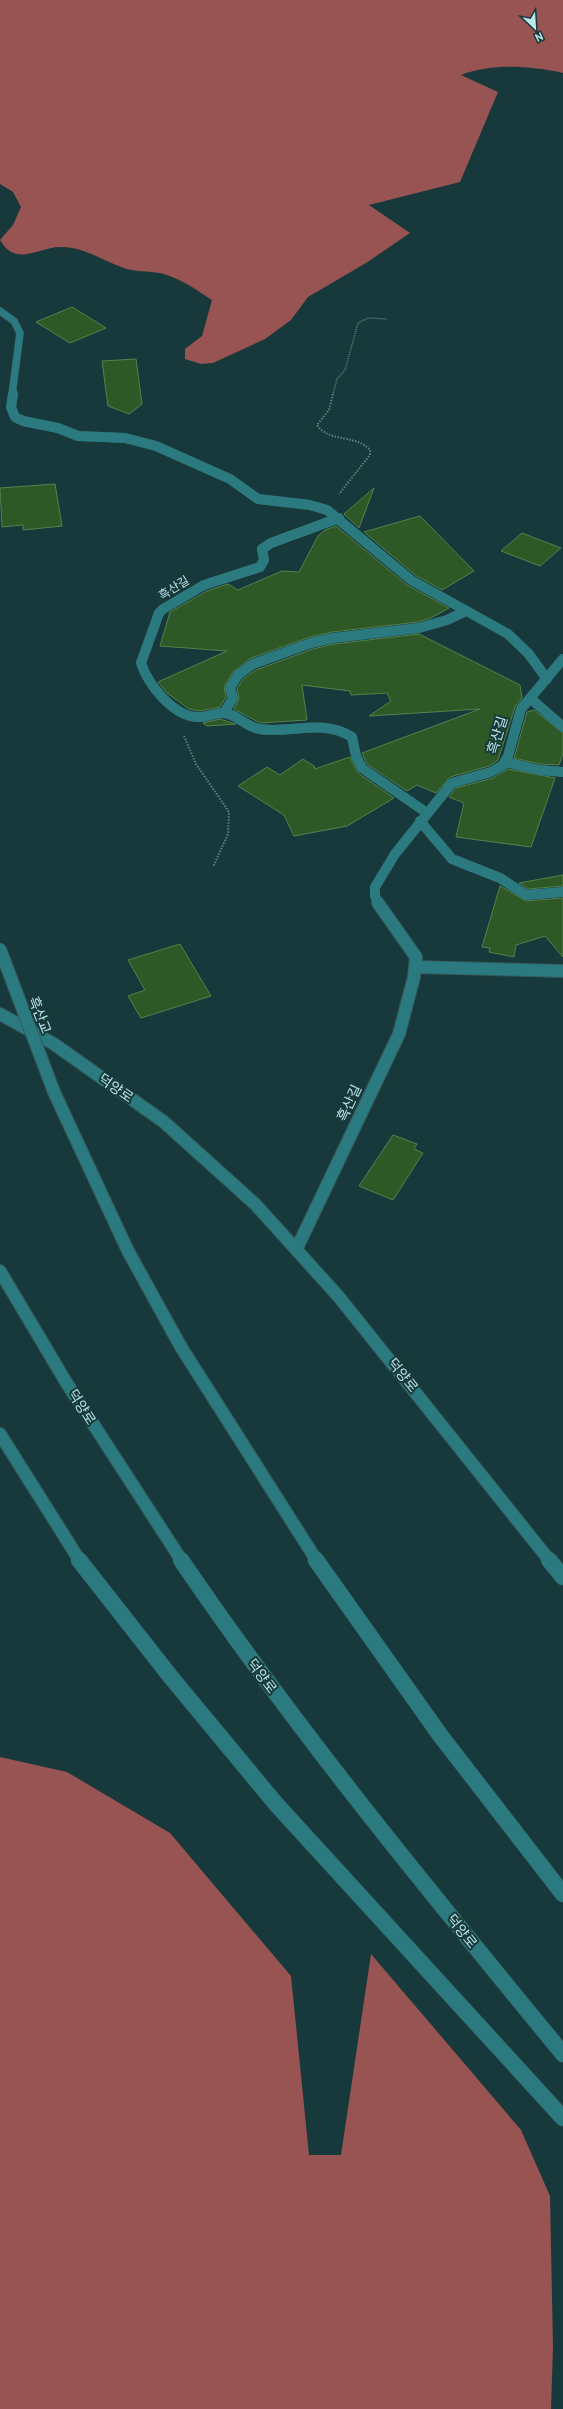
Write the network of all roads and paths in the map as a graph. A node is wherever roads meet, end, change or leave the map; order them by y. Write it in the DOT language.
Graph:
graph roads {
  1 [pos="0,311"];
  2 [pos="388,319"];
  3 [pos="327,510"];
  4 [pos="339,518"];
  5 [pos="466,611"];
  6 [pos="563,659"];
  7 [pos="547,679"];
  8 [pos="530,698"];
  9 [pos="176,707"];
  10 [pos="224,713"];
  11 [pos="563,727"];
  12 [pos="506,762"];
  13 [pos="563,772"];
  14 [pos="427,813"];
  15 [pos="420,821"];
  16 [pos="213,867"];
  17 [pos="563,892"];
  18 [pos="0,949"];
  19 [pos="416,967"];
  20 [pos="563,971"];
  21 [pos="0,1014"];
  22 [pos="297,1248"];
  23 [pos="0,1271"];
  24 [pos="0,1434"];
  25 [pos="563,1577"];
  26 [pos="563,1894"];
  27 [pos="563,2054"];
  28 [pos="563,2118"];
  1 -- 3 [label="main road"];
  2 -- 3 [label="path"];
  3 -- 4 [label="main road"];
  4 -- 5 [label="main road"];
  4 -- 9 [label="main road, 흑산길"];
  5 -- 7 [label="main road"];
  5 -- 10 [label="main road"];
  6 -- 7 [label="main road, 흑산길"];
  7 -- 8 [label="main road, 흑산길"];
  8 -- 11 [label="main road"];
  8 -- 12 [label="main road, 흑산길"];
  9 -- 10 [label="main road, 흑산길"];
  9 -- 16 [label="path"];
  10 -- 14 [label="main road"];
  12 -- 13 [label="main road"];
  12 -- 14 [label="main road, 흑산길"];
  14 -- 15 [label="main road, 흑산길"];
  15 -- 17 [label="main road"];
  15 -- 19 [label="main road, 흑산길"];
  18 -- 26 [label="main road, 흑산교, bridge"];
  19 -- 20 [label="main road"];
  19 -- 22 [label="main road, 흑산길"];
  21 -- 22 [label="main road, 덕양로"];
  22 -- 25 [label="main road, 덕양로"];
  23 -- 27 [label="main road, 덕양로"];
  24 -- 28 [label="main road"];
}
